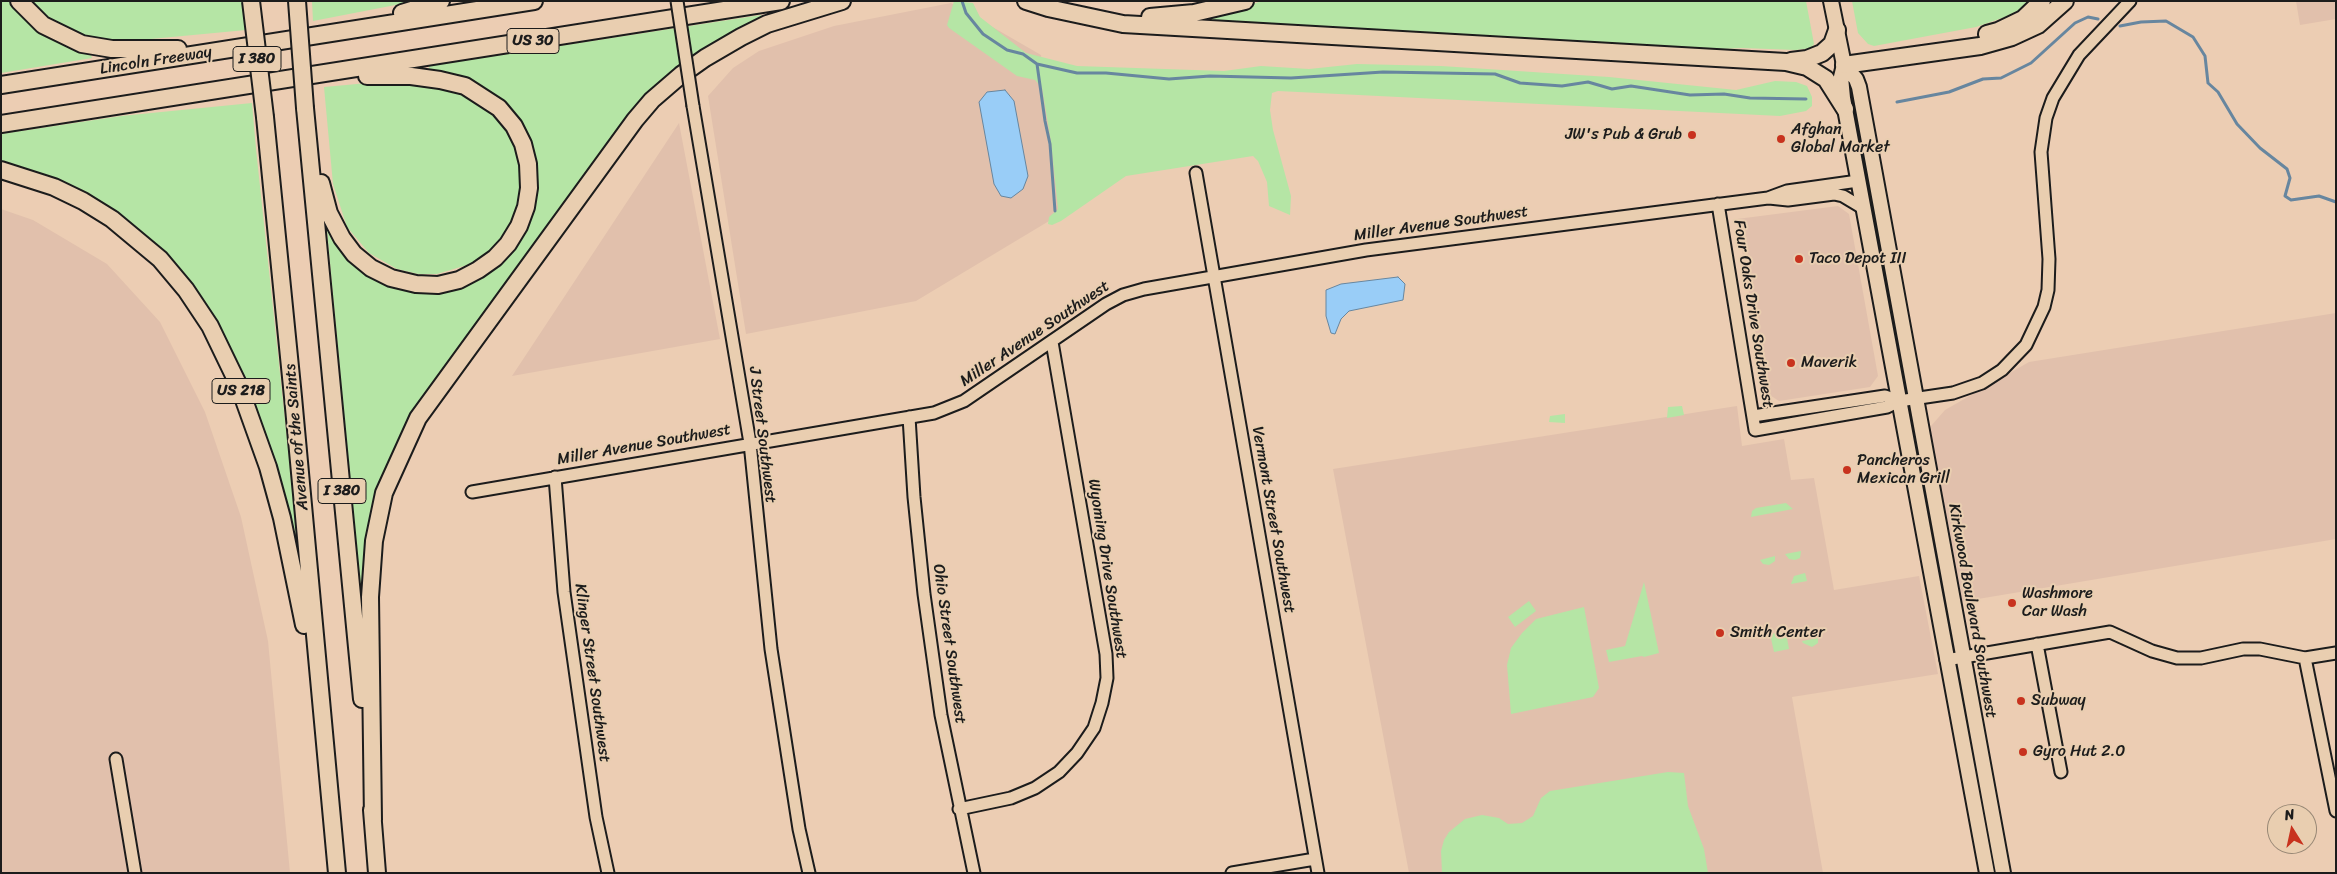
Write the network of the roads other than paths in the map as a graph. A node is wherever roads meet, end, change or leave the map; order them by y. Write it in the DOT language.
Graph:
graph roads {
  1 [pos="19,1"];
  2 [pos="251,1"];
  3 [pos="297,1"];
  4 [pos="441,1"];
  5 [pos="534,1"];
  6 [pos="677,1"];
  7 [pos="781,1"];
  8 [pos="842,1"];
  9 [pos="1026,1"];
  10 [pos="1245,1"];
  11 [pos="1831,1"];
  12 [pos="2042,1"];
  13 [pos="2065,1"];
  14 [pos="2130,1"];
  15 [pos="1102,18"];
  16 [pos="1837,30"];
  17 [pos="340,32"];
  18 [pos="233,49"];
  19 [pos="1786,62"];
  20 [pos="1844,65"];
  21 [pos="285,81"];
  22 [pos="1,85"];
  23 [pos="1845,109"];
  24 [pos="1,124"];
  25 [pos="308,134"];
  26 [pos="1,170"];
  27 [pos="1196,173"];
  28 [pos="1858,181"];
  29 [pos="1768,198"];
  30 [pos="1718,204"];
  31 [pos="1863,208"];
  32 [pos="1884,220"];
  33 [pos="1214,276"];
  34 [pos="1052,342"];
  35 [pos="1918,398"];
  36 [pos="1899,401"];
  37 [pos="1753,416"];
  38 [pos="909,417"];
  39 [pos="750,443"];
  40 [pos="555,477"];
  41 [pos="472,492"];
  42 [pos="2037,644"];
  43 [pos="2336,653"];
  44 [pos="1962,657"];
  45 [pos="2305,658"];
  46 [pos="1946,660"];
  47 [pos="322,720"];
  48 [pos="116,759"];
  49 [pos="2061,772"];
  50 [pos="959,809"];
  51 [pos="2336,812"];
  52 [pos="373,820"];
  53 [pos="1315,859"];
  54 [pos="135,873"];
  55 [pos="337,873"];
  56 [pos="376,873"];
  57 [pos="608,873"];
  58 [pos="809,873"];
  59 [pos="974,873"];
  60 [pos="1232,873"];
  61 [pos="1318,873"];
  62 [pos="1986,873"];
  63 [pos="2003,873"];
  1 -- 18 [label="highway"];
  2 -- 47 [label="highway, Avenue of the Saints / I 380, bridge"];
  3 -- 25 [label="highway, I 380, bridge"];
  4 -- 17 [label="highway"];
  5 -- 17 [label="highway, US 30"];
  6 -- 39 [label="street, J Street Southwest, bridge"];
  7 -- 21 [label="highway, US 30"];
  8 -- 52 [label="highway"];
  9 -- 15 [label="highway"];
  10 -- 15 [label="highway"];
  11 -- 16 [label="main road, Kirkwood Boulevard Southwest"];
  12 -- 20 [label="highway"];
  13 -- 20 [label="highway"];
  14 -- 35 [label="street"];
  15 -- 19 [label="highway"];
  16 -- 19 [label="highway"];
  16 -- 20 [label="main road, Kirkwood Boulevard Southwest"];
  17 -- 18 [label="highway, Lincoln Freeway / US 30"];
  18 -- 22 [label="highway, Lincoln Freeway / US 30"];
  19 -- 23 [label="highway"];
  20 -- 23 [label="main road, Kirkwood Boulevard Southwest"];
  20 -- 32 [label="main road, Kirkwood Boulevard Southwest"];
  21 -- 24 [label="highway, US 30"];
  21 -- 25 [label="highway"];
  23 -- 28 [label="main road, Kirkwood Boulevard Southwest"];
  25 -- 52 [label="highway, I 380"];
  26 -- 47 [label="highway, US 218"];
  27 -- 33 [label="street, Vermont Street Southwest"];
  28 -- 29 [label="street, Miller Avenue Southwest"];
  28 -- 31 [label="main road, Kirkwood Boulevard Southwest"];
  28 -- 32 [label="main road"];
  29 -- 30 [label="street, Miller Avenue Southwest"];
  29 -- 31 [label="street, Miller Avenue Southwest"];
  30 -- 33 [label="street, Miller Avenue Southwest"];
  30 -- 37 [label="street, Four Oaks Drive Southwest"];
  31 -- 36 [label="main road, Kirkwood Boulevard Southwest"];
  32 -- 35 [label="main road, Kirkwood Boulevard Southwest"];
  33 -- 34 [label="street, Miller Avenue Southwest"];
  33 -- 53 [label="street, Vermont Street Southwest"];
  34 -- 38 [label="street, Miller Avenue Southwest"];
  34 -- 50 [label="street, Wyoming Drive Southwest"];
  35 -- 36 [label="street"];
  35 -- 44 [label="main road, Kirkwood Boulevard Southwest"];
  36 -- 37 [label="street"];
  36 -- 37 [label="street, Four Oaks Drive Southwest"];
  36 -- 46 [label="main road, Kirkwood Boulevard Southwest"];
  38 -- 39 [label="street, Miller Avenue Southwest"];
  38 -- 50 [label="street, Ohio Street Southwest"];
  39 -- 40 [label="street, Miller Avenue Southwest"];
  39 -- 58 [label="street, J Street Southwest"];
  40 -- 41 [label="street, Miller Avenue Southwest"];
  40 -- 57 [label="street, Klinger Street Southwest"];
  42 -- 44 [label="street"];
  42 -- 45 [label="street"];
  42 -- 49 [label="street"];
  43 -- 45 [label="street"];
  44 -- 46 [label="street"];
  44 -- 63 [label="main road, Kirkwood Boulevard Southwest"];
  45 -- 51 [label="street"];
  46 -- 62 [label="main road, Kirkwood Boulevard Southwest"];
  47 -- 55 [label="highway, Avenue of the Saints / I 380"];
  48 -- 54 [label="street"];
  50 -- 59 [label="street, Ohio Street Southwest"];
  52 -- 56 [label="highway, I 380"];
  53 -- 60 [label="street"];
  53 -- 61 [label="street, Vermont Street Southwest"];
}
